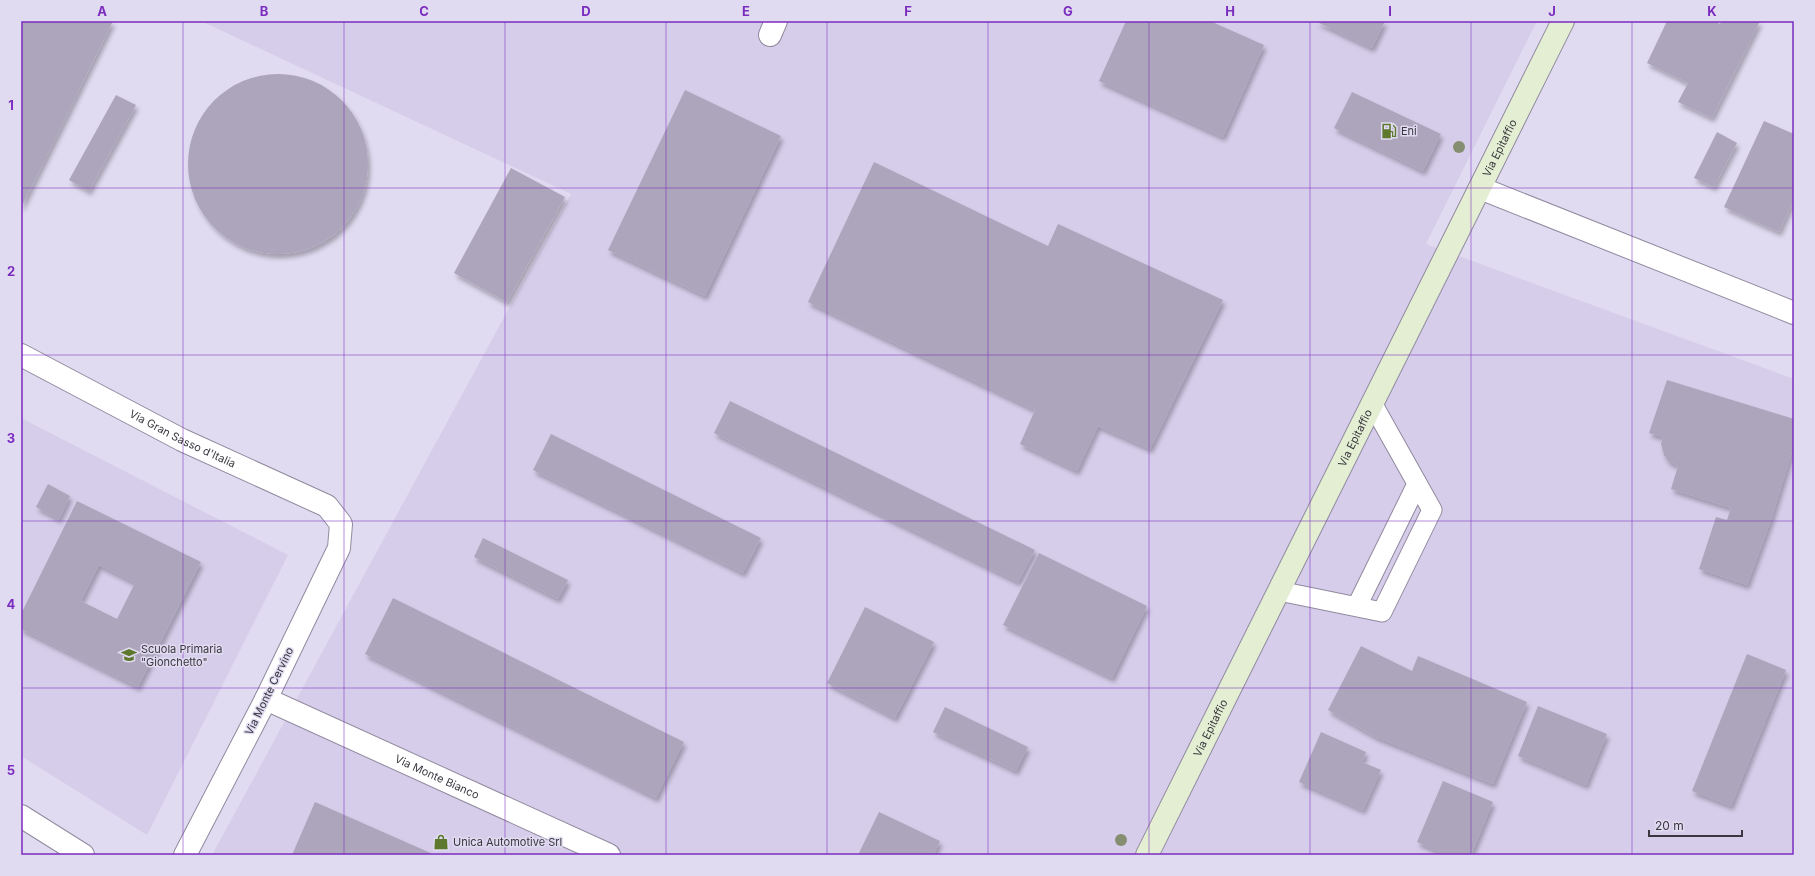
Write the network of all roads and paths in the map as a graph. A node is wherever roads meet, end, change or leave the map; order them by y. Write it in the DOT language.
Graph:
graph roads {
  1 [pos="1563,21"];
  2 [pos="1480,188"];
  3 [pos="1794,313"];
  4 [pos="21,355"];
  5 [pos="1372,403"];
  6 [pos="1417,484"];
  7 [pos="341,524"];
  8 [pos="1279,591"];
  9 [pos="1357,606"];
  10 [pos="266,699"];
  11 [pos="21,816"];
  12 [pos="83,855"];
  13 [pos="185,855"];
  14 [pos="609,855"];
  15 [pos="1147,855"];
  1 -- 2 [label="main road, Via Epitaffio"];
  2 -- 3 [label="street"];
  2 -- 5 [label="main road, Via Epitaffio"];
  4 -- 7 [label="street, Via Gran Sasso d'Italia"];
  5 -- 6 [label="lane"];
  5 -- 8 [label="main road, Via Epitaffio"];
  6 -- 9 [label="lane"];
  6 -- 9 [label="lane"];
  7 -- 10 [label="street, Via Monte Cervino"];
  8 -- 9 [label="lane"];
  8 -- 15 [label="main road, Via Epitaffio"];
  10 -- 13 [label="street, Via Monte Cervino"];
  10 -- 14 [label="street, Via Monte Bianco"];
  11 -- 12 [label="street"];
}
